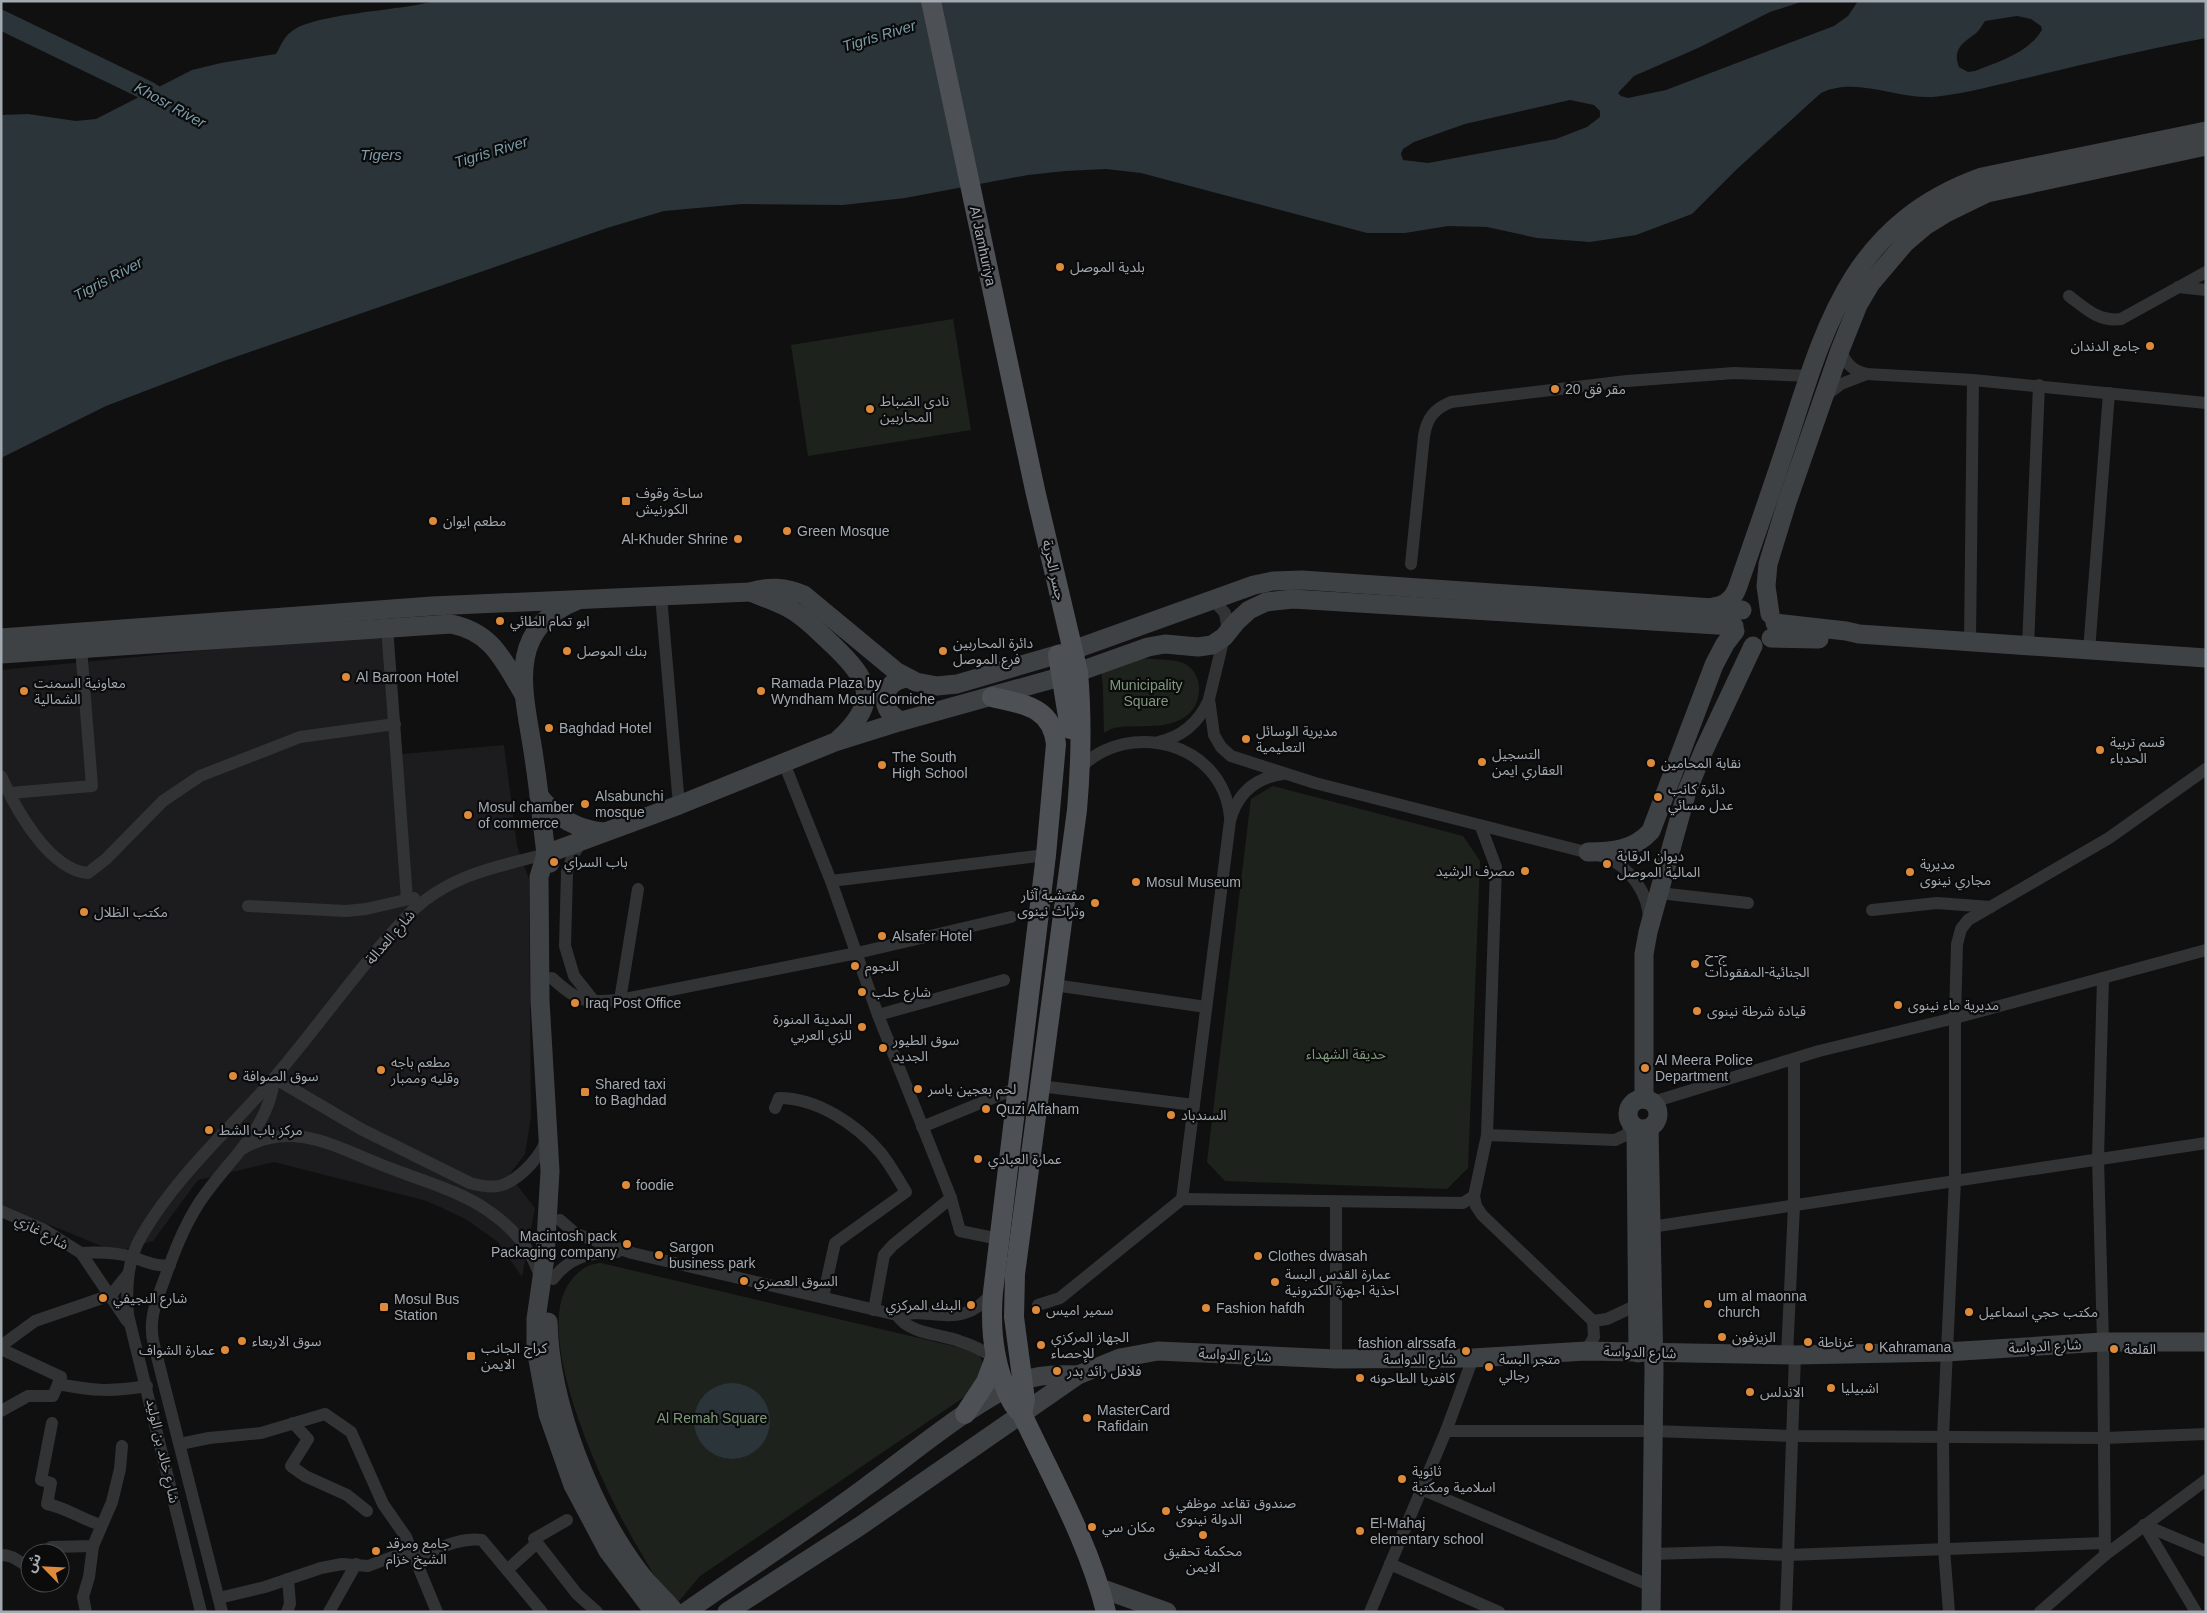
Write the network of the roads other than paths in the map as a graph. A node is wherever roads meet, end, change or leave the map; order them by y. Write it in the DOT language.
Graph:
graph roads {
  1 [pos="931,1"];
  2 [pos="2206,131"];
  3 [pos="2206,146"];
  4 [pos="2206,272"];
  5 [pos="2178,287"];
  6 [pos="2206,290"];
  7 [pos="2069,296"];
  8 [pos="1833,314"];
  9 [pos="1851,321"];
  10 [pos="1840,350"];
  11 [pos="1867,374"];
  12 [pos="1809,376"];
  13 [pos="1973,380"];
  14 [pos="2039,385"];
  15 [pos="2109,393"];
  16 [pos="1824,397"];
  17 [pos="2206,403"];
  18 [pos="1035,490"];
  19 [pos="1778,500"];
  20 [pos="1411,564"];
  21 [pos="750,592"];
  22 [pos="661,596"];
  23 [pos="581,599"];
  24 [pos="1213,600"];
  25 [pos="1710,608"];
  26 [pos="433,615"];
  27 [pos="1737,622"];
  28 [pos="1772,625"];
  29 [pos="387,628"];
  30 [pos="1224,637"];
  31 [pos="1,638"];
  32 [pos="1970,642"];
  33 [pos="1753,646"];
  34 [pos="2028,646"];
  35 [pos="81,648"];
  36 [pos="2089,651"];
  37 [pos="1065,653"];
  38 [pos="1,654"];
  39 [pos="2206,658"];
  40 [pos="1070,675"];
  41 [pos="906,678"];
  42 [pos="523,694"];
  43 [pos="992,698"];
  44 [pos="1209,699"];
  45 [pos="902,721"];
  46 [pos="395,724"];
  47 [pos="835,742"];
  48 [pos="1155,743"];
  49 [pos="1081,759"];
  50 [pos="784,763"];
  51 [pos="2206,769"];
  52 [pos="1284,774"];
  53 [pos="1,776"];
  54 [pos="10,793"];
  55 [pos="539,796"];
  56 [pos="679,805"];
  57 [pos="1230,821"];
  58 [pos="1481,827"];
  59 [pos="605,832"];
  60 [pos="582,841"];
  61 [pos="1588,852"];
  62 [pos="546,854"];
  63 [pos="1046,855"];
  64 [pos="831,881"];
  65 [pos="638,889"];
  66 [pos="433,893"];
  67 [pos="1659,893"];
  68 [pos="407,899"];
  69 [pos="1748,903"];
  70 [pos="248,906"];
  71 [pos="1991,907"];
  72 [pos="1872,910"];
  73 [pos="1011,917"];
  74 [pos="1648,932"];
  75 [pos="2206,950"];
  76 [pos="858,953"];
  77 [pos="552,978"];
  78 [pos="2103,978"];
  79 [pos="1004,980"];
  80 [pos="1054,985"];
  81 [pos="620,1000"];
  82 [pos="594,1001"];
  83 [pos="1206,1007"];
  84 [pos="878,1015"];
  85 [pos="1954,1018"];
  86 [pos="1794,1059"];
  87 [pos="274,1078"];
  88 [pos="1040,1086"];
  89 [pos="1017,1088"];
  90 [pos="1648,1100"];
  91 [pos="1194,1105"];
  92 [pos="776,1108"];
  93 [pos="548,1127"];
  94 [pos="922,1127"];
  95 [pos="1639,1127"];
  96 [pos="1487,1135"];
  97 [pos="2206,1142"];
  98 [pos="240,1151"];
  99 [pos="2098,1158"];
  100 [pos="1955,1180"];
  101 [pos="1474,1196"];
  102 [pos="950,1198"];
  103 [pos="1182,1199"];
  104 [pos="1336,1202"];
  105 [pos="1794,1206"];
  106 [pos="1,1212"];
  107 [pos="560,1220"];
  108 [pos="1651,1227"];
  109 [pos="999,1239"];
  110 [pos="81,1253"];
  111 [pos="632,1253"];
  112 [pos="132,1257"];
  113 [pos="170,1265"];
  114 [pos="128,1274"];
  115 [pos="547,1284"];
  116 [pos="993,1292"];
  117 [pos="111,1295"];
  118 [pos="823,1297"];
  119 [pos="1038,1305"];
  120 [pos="1637,1305"];
  121 [pos="874,1310"];
  122 [pos="897,1315"];
  123 [pos="1593,1321"];
  124 [pos="132,1328"];
  125 [pos="2104,1342"];
  126 [pos="2206,1342"];
  127 [pos="1,1348"];
  128 [pos="1586,1351"];
  129 [pos="1946,1352"];
  130 [pos="1646,1353"];
  131 [pos="1791,1355"];
  132 [pos="995,1358"];
  133 [pos="1473,1358"];
  134 [pos="1336,1359"];
  135 [pos="1078,1375"];
  136 [pos="58,1384"];
  137 [pos="1014,1385"];
  138 [pos="147,1386"];
  139 [pos="1,1411"];
  140 [pos="965,1414"];
  141 [pos="1022,1414"];
  142 [pos="52,1423"];
  143 [pos="293,1423"];
  144 [pos="1446,1431"];
  145 [pos="1653,1431"];
  146 [pos="2206,1434"];
  147 [pos="1792,1436"];
  148 [pos="1943,1436"];
  149 [pos="2104,1438"];
  150 [pos="180,1444"];
  151 [pos="122,1446"];
  152 [pos="2206,1480"];
  153 [pos="1420,1490"];
  154 [pos="367,1511"];
  155 [pos="567,1520"];
  156 [pos="101,1525"];
  157 [pos="2144,1525"];
  158 [pos="537,1543"];
  159 [pos="93,1546"];
  160 [pos="70,1547"];
  161 [pos="1944,1549"];
  162 [pos="2105,1549"];
  163 [pos="2206,1551"];
  164 [pos="413,1554"];
  165 [pos="1651,1554"];
  166 [pos="1,1555"];
  167 [pos="1788,1555"];
  168 [pos="20,1562"];
  169 [pos="356,1564"];
  170 [pos="1390,1564"];
  171 [pos="507,1570"];
  172 [pos="288,1579"];
  173 [pos="1651,1586"];
  174 [pos="1100,1588"];
  175 [pos="637,1592"];
  176 [pos="219,1598"];
  177 [pos="86,1612"];
  178 [pos="201,1612"];
  179 [pos="222,1612"];
  180 [pos="287,1612"];
  181 [pos="329,1612"];
  182 [pos="437,1612"];
  183 [pos="542,1612"];
  184 [pos="597,1612"];
  185 [pos="640,1612"];
  186 [pos="654,1612"];
  187 [pos="675,1612"];
  188 [pos="686,1612"];
  189 [pos="727,1612"];
  190 [pos="1106,1612"];
  191 [pos="1167,1612"];
  192 [pos="1370,1612"];
  193 [pos="1499,1612"];
  194 [pos="1651,1612"];
  195 [pos="1786,1612"];
  196 [pos="1948,1612"];
  197 [pos="2040,1612"];
  198 [pos="2196,1612"];
  1 -- 18 [label="main road, Al Jamhuriya"];
  2 -- 8 [label="main road"];
  3 -- 9 [label="main road"];
  4 -- 5 [label="street"];
  5 -- 6 [label="street"];
  5 -- 7 [label="street"];
  8 -- 9 [label="main road"];
  8 -- 12 [label="main road"];
  9 -- 10 [label="main road"];
  10 -- 11 [label="street"];
  10 -- 16 [label="main road"];
  11 -- 13 [label="street"];
  11 -- 16 [label="street"];
  12 -- 19 [label="main road"];
  12 -- 20 [label="street"];
  13 -- 14 [label="street"];
  13 -- 32 [label="street"];
  14 -- 15 [label="street"];
  14 -- 34 [label="street"];
  15 -- 17 [label="street"];
  15 -- 36 [label="street"];
  16 -- 19 [label="main road"];
  18 -- 37 [label="main road, جسر الحرية"];
  19 -- 25 [label="main road"];
  19 -- 28 [label="main road"];
  21 -- 22 [label="main road"];
  21 -- 41 [label="main road"];
  21 -- 47 [label="main road"];
  22 -- 23 [label="main road"];
  22 -- 56 [label="street"];
  23 -- 26 [label="main road"];
  23 -- 42 [label="main road"];
  24 -- 25 [label="main road"];
  24 -- 30 [label="street"];
  24 -- 37 [label="main road"];
  25 -- 27 [label="main road"];
  26 -- 29 [label="main road"];
  26 -- 31 [label="main road"];
  26 -- 42 [label="main road"];
  27 -- 28 [label="main road"];
  27 -- 30 [label="main road"];
  27 -- 33 [label="main road"];
  27 -- 61 [label="main road"];
  28 -- 32 [label="main road"];
  28 -- 33 [label="main road"];
  29 -- 35 [label="main road"];
  29 -- 46 [label="street"];
  30 -- 40 [label="main road"];
  30 -- 44 [label="street"];
  32 -- 34 [label="main road"];
  33 -- 67 [label="main road"];
  34 -- 36 [label="main road"];
  35 -- 38 [label="main road"];
  35 -- 54 [label="street"];
  36 -- 39 [label="main road"];
  37 -- 40 [label="main road, جسر الحرية"];
  37 -- 41 [label="main road"];
  40 -- 43 [label="main road"];
  40 -- 49 [label="main road, جسر الحرية"];
  41 -- 45 [label="main road"];
  42 -- 55 [label="main road"];
  43 -- 45 [label="main road"];
  43 -- 63 [label="main road"];
  44 -- 48 [label="street"];
  44 -- 52 [label="street"];
  45 -- 47 [label="main road"];
  46 -- 54 [label="street"];
  46 -- 68 [label="street"];
  47 -- 50 [label="main road"];
  48 -- 49 [label="street"];
  48 -- 57 [label="street"];
  49 -- 80 [label="main road"];
  50 -- 56 [label="main road"];
  50 -- 64 [label="street"];
  51 -- 71 [label="street"];
  52 -- 57 [label="street"];
  52 -- 58 [label="street"];
  53 -- 54 [label="street"];
  55 -- 59 [label="main road"];
  55 -- 62 [label="main road"];
  56 -- 59 [label="main road"];
  57 -- 83 [label="street"];
  58 -- 61 [label="street"];
  58 -- 96 [label="street"];
  59 -- 60 [label="main road"];
  60 -- 62 [label="main road"];
  60 -- 82 [label="street"];
  61 -- 74 [label="street"];
  62 -- 66 [label="street, شارع العدالة"];
  62 -- 77 [label="main road"];
  62 -- 93 [label="main road"];
  63 -- 64 [label="street"];
  63 -- 89 [label="main road"];
  64 -- 76 [label="street"];
  65 -- 81 [label="street"];
  66 -- 68 [label="street"];
  66 -- 87 [label="street, شارع العدالة"];
  67 -- 69 [label="street"];
  67 -- 74 [label="main road"];
  68 -- 70 [label="street"];
  71 -- 72 [label="street"];
  71 -- 85 [label="street"];
  73 -- 76 [label="street"];
  74 -- 90 [label="main road"];
  75 -- 78 [label="street"];
  76 -- 81 [label="street"];
  76 -- 84 [label="street"];
  77 -- 82 [label="street"];
  77 -- 107 [label="main road"];
  78 -- 85 [label="street"];
  78 -- 99 [label="street"];
  79 -- 84 [label="street"];
  80 -- 83 [label="street"];
  80 -- 88 [label="main road"];
  81 -- 82 [label="street"];
  83 -- 91 [label="street"];
  84 -- 94 [label="street"];
  85 -- 86 [label="street"];
  85 -- 100 [label="street"];
  86 -- 90 [label="street"];
  86 -- 105 [label="street"];
  87 -- 93 [label="street"];
  87 -- 98 [label="street"];
  87 -- 112 [label="street, شارع العدالة"];
  88 -- 91 [label="street"];
  88 -- 137 [label="main road"];
  89 -- 94 [label="street"];
  89 -- 109 [label="main road"];
  90 -- 95 [label="main road"];
  90 -- 95 [label="main road"];
  91 -- 103 [label="street"];
  92 -- 118 [label="street"];
  93 -- 115 [label="main road"];
  94 -- 102 [label="street"];
  95 -- 96 [label="street"];
  95 -- 108 [label="main road"];
  95 -- 120 [label="main road"];
  96 -- 101 [label="street"];
  97 -- 99 [label="street"];
  98 -- 113 [label="street"];
  98 -- 115 [label="street"];
  99 -- 100 [label="street"];
  99 -- 125 [label="street"];
  100 -- 105 [label="street"];
  100 -- 129 [label="street"];
  101 -- 104 [label="street"];
  101 -- 123 [label="street"];
  102 -- 109 [label="street"];
  102 -- 121 [label="street"];
  103 -- 104 [label="street"];
  103 -- 119 [label="street"];
  104 -- 134 [label="street"];
  105 -- 108 [label="street"];
  105 -- 131 [label="street"];
  106 -- 110 [label="street, شارع غازي"];
  107 -- 111 [label="street"];
  107 -- 115 [label="main road"];
  108 -- 130 [label="main road"];
  109 -- 116 [label="main road"];
  110 -- 112 [label="street, شارع غازي"];
  110 -- 117 [label="street, شارع غازي"];
  111 -- 115 [label="street"];
  111 -- 118 [label="street"];
  112 -- 113 [label="street, شارع غازي"];
  112 -- 114 [label="street, شارع خالد بن الوليد"];
  113 -- 150 [label="street"];
  114 -- 117 [label="street"];
  114 -- 124 [label="street, شارع خالد بن الوليد"];
  115 -- 175 [label="main road"];
  115 -- 187 [label="main road"];
  116 -- 122 [label="street"];
  116 -- 132 [label="main road"];
  117 -- 124 [label="street, شارع غازي"];
  117 -- 127 [label="street"];
  118 -- 121 [label="street"];
  120 -- 123 [label="street"];
  120 -- 130 [label="main road"];
  121 -- 122 [label="street"];
  122 -- 132 [label="street"];
  123 -- 128 [label="street"];
  124 -- 138 [label="street, شارع خالد بن الوليد"];
  125 -- 126 [label="main road, شارع الدواسة"];
  125 -- 129 [label="main road, شارع الدواسة"];
  125 -- 149 [label="street"];
  127 -- 136 [label="street"];
  128 -- 130 [label="main road, شارع الدواسة"];
  128 -- 133 [label="main road, شارع الدواسة"];
  129 -- 131 [label="main road, شارع الدواسة"];
  129 -- 148 [label="street"];
  130 -- 131 [label="main road, شارع الدواسة"];
  130 -- 145 [label="main road"];
  131 -- 147 [label="street"];
  132 -- 137 [label="main road"];
  132 -- 140 [label="main road"];
  133 -- 134 [label="main road, شارع الدواسة"];
  133 -- 144 [label="street"];
  134 -- 135 [label="main road, شارع الدواسة"];
  135 -- 137 [label="main road, شارع الدواسة"];
  135 -- 141 [label="main road, شارع الدواسة"];
  136 -- 138 [label="street"];
  136 -- 139 [label="street"];
  137 -- 140 [label="main road, شارع الدواسة"];
  137 -- 141 [label="main road"];
  138 -- 178 [label="street, شارع خالد بن الوليد"];
  140 -- 188 [label="main road, شارع الدواسة"];
  141 -- 174 [label="main road"];
  141 -- 189 [label="main road, شارع الدواسة"];
  142 -- 156 [label="street"];
  143 -- 150 [label="street"];
  143 -- 154 [label="street"];
  143 -- 164 [label="street"];
  144 -- 145 [label="street"];
  144 -- 153 [label="street"];
  145 -- 147 [label="street"];
  145 -- 165 [label="main road"];
  146 -- 149 [label="street"];
  147 -- 148 [label="street"];
  147 -- 167 [label="street"];
  148 -- 149 [label="street"];
  148 -- 161 [label="street"];
  149 -- 162 [label="street"];
  150 -- 176 [label="street"];
  151 -- 156 [label="street"];
  152 -- 157 [label="street"];
  153 -- 170 [label="street"];
  153 -- 173 [label="street"];
  155 -- 158 [label="street"];
  156 -- 159 [label="street"];
  157 -- 162 [label="street"];
  157 -- 163 [label="street"];
  157 -- 198 [label="street"];
  158 -- 171 [label="street"];
  158 -- 184 [label="street"];
  159 -- 160 [label="street"];
  159 -- 177 [label="street"];
  161 -- 162 [label="street"];
  161 -- 167 [label="street"];
  161 -- 196 [label="street"];
  162 -- 197 [label="street"];
  164 -- 169 [label="street"];
  164 -- 171 [label="street"];
  164 -- 182 [label="street"];
  165 -- 167 [label="street"];
  165 -- 173 [label="main road"];
  166 -- 168 [label="street"];
  167 -- 195 [label="street"];
  169 -- 172 [label="street"];
  169 -- 181 [label="street"];
  170 -- 192 [label="street"];
  170 -- 193 [label="street"];
  171 -- 183 [label="street"];
  172 -- 176 [label="street"];
  172 -- 180 [label="street"];
  173 -- 194 [label="main road"];
  174 -- 190 [label="main road"];
  174 -- 191 [label="main road"];
  175 -- 185 [label="main road"];
  175 -- 186 [label="main road"];
  176 -- 179 [label="street"];
}
